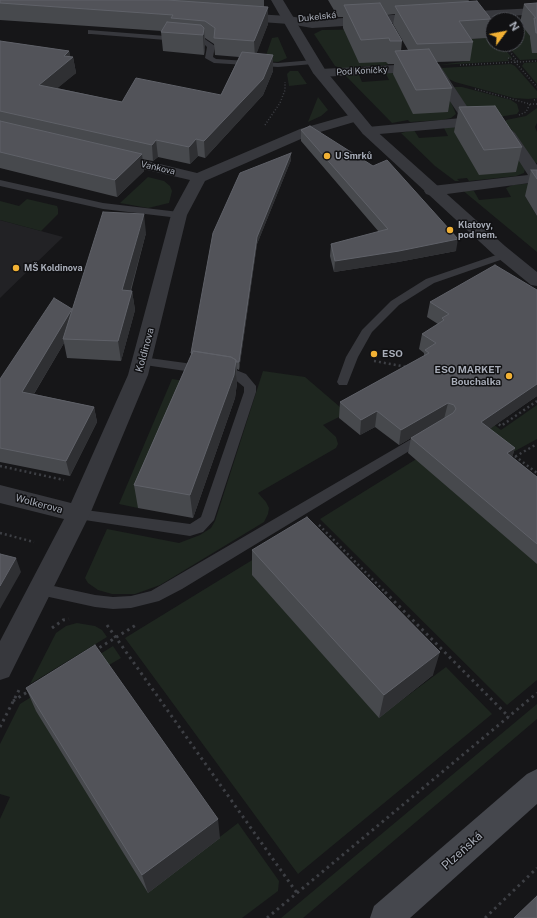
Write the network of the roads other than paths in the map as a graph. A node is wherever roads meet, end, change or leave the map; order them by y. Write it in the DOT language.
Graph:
graph roads {
  1 [pos="278,0"];
  2 [pos="532,6"];
  3 [pos="440,13"];
  4 [pos="226,16"];
  5 [pos="289,20"];
  6 [pos="383,20"];
  7 [pos="91,32"];
  8 [pos="390,33"];
  9 [pos="317,68"];
  10 [pos="470,121"];
  11 [pos="362,124"];
  12 [pos="99,154"];
  13 [pos="537,177"];
  14 [pos="199,178"];
  15 [pos="0,183"];
  16 [pos="432,190"];
  17 [pos="179,215"];
  18 [pos="505,255"];
  19 [pos="537,281"];
  20 [pos="142,361"];
  21 [pos="343,382"];
  22 [pos="438,428"];
  23 [pos="0,494"];
  24 [pos="78,514"];
  25 [pos="40,589"];
  26 [pos="0,668"];
  27 [pos="537,784"];
  28 [pos="386,918"];
  1 -- 5 [label="street"];
  2 -- 3 [label="street, Dukelská"];
  3 -- 5 [label="street, Dukelská"];
  3 -- 6 [label="street, Dukelská"];
  4 -- 5 [label="street, Dukelská"];
  5 -- 6 [label="street, Dukelská"];
  5 -- 9 [label="street, Pod Koníčky"];
  6 -- 8 [label="street"];
  7 -- 9 [label="lane"];
  9 -- 10 [label="street, Pod Koníčky"];
  9 -- 11 [label="street, Pod Koníčky"];
  10 -- 11 [label="street"];
  10 -- 13 [label="street"];
  11 -- 14 [label="street"];
  11 -- 16 [label="street, Pod Koníčky"];
  12 -- 14 [label="street, Vaňkova"];
  13 -- 16 [label="street"];
  14 -- 17 [label="street, Koldinova"];
  15 -- 17 [label="lane"];
  16 -- 18 [label="street, Pod Koníčky"];
  17 -- 20 [label="street, Koldinova"];
  18 -- 19 [label="street, Pod Koníčky"];
  18 -- 21 [label="lane"];
  20 -- 24 [label="street, Koldinova"];
  20 -- 24 [label="lane"];
  22 -- 25 [label="lane"];
  23 -- 24 [label="street, Wolkerova"];
  24 -- 25 [label="street, Koldinova"];
  25 -- 26 [label="street, Koldinova"];
  27 -- 28 [label="main road, Plzeňská"];
}
